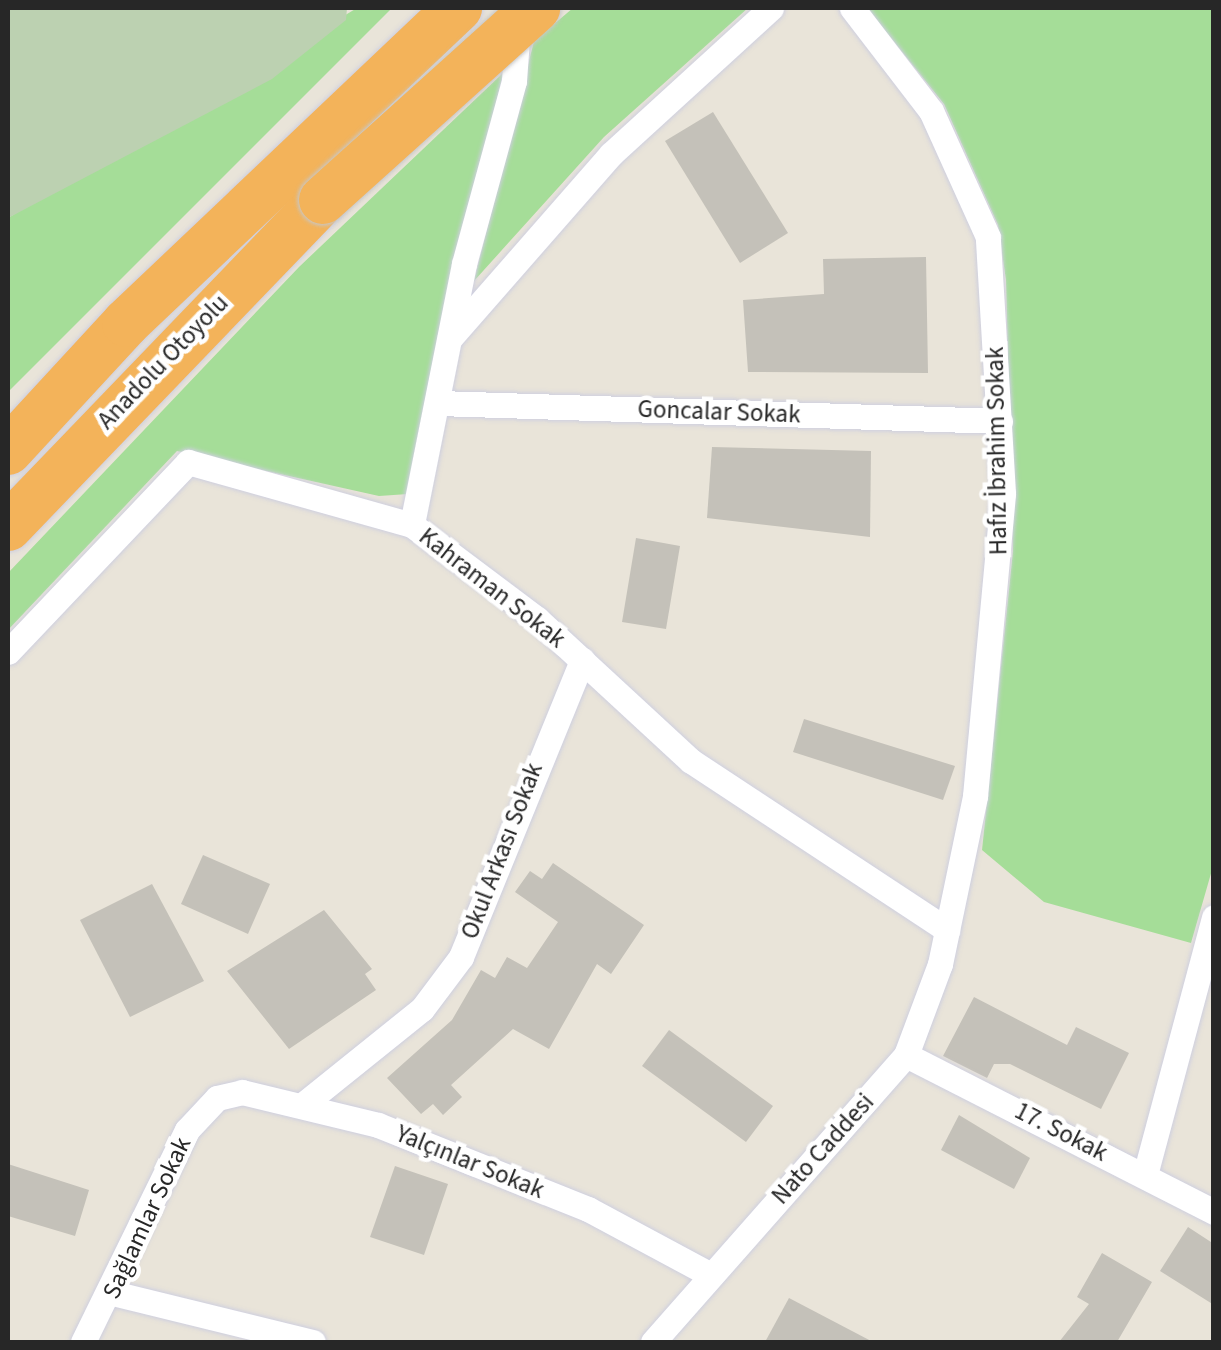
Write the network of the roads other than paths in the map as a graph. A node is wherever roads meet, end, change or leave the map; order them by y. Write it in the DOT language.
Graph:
graph roads {
  1 [pos="458,8"];
  2 [pos="517,8"];
  3 [pos="536,8"];
  4 [pos="770,8"];
  5 [pos="852,8"];
  6 [pos="450,338"];
  7 [pos="438,403"];
  8 [pos="1000,421"];
  9 [pos="8,451"];
  10 [pos="412,524"];
  11 [pos="8,528"];
  12 [pos="8,652"];
  13 [pos="582,660"];
  14 [pos="1214,917"];
  15 [pos="947,930"];
  16 [pos="1204,998"];
  17 [pos="906,1055"];
  18 [pos="217,1098"];
  19 [pos="305,1103"];
  20 [pos="1145,1175"];
  21 [pos="1214,1212"];
  22 [pos="710,1275"];
  23 [pos="112,1294"];
  24 [pos="82,1342"];
  25 [pos="313,1342"];
  26 [pos="653,1342"];
  1 -- 9 [label="highway, Anadolu Otoyolu"];
  2 -- 6 [label="street, Kahraman Sokak"];
  3 -- 11 [label="highway, Anadolu Otoyolu, bridge"];
  4 -- 6 [label="street"];
  5 -- 8 [label="street, Hafız İbrahim Sokak"];
  6 -- 7 [label="street, Kahraman Sokak"];
  7 -- 8 [label="street, Goncalar Sokak"];
  7 -- 10 [label="street, Kahraman Sokak"];
  8 -- 15 [label="street, Hafız İbrahim Sokak"];
  10 -- 12 [label="street"];
  10 -- 13 [label="street, Kahraman Sokak"];
  13 -- 15 [label="street, Kahraman Sokak"];
  13 -- 19 [label="street, Okul Arkası Sokak"];
  14 -- 16 [label="street"];
  15 -- 17 [label="street, Nato Caddesi"];
  16 -- 20 [label="street"];
  17 -- 20 [label="street, 17. Sokak"];
  17 -- 22 [label="street, Nato Caddesi"];
  18 -- 19 [label="street, Yalçınlar Sokak"];
  18 -- 23 [label="street, Sağlamlar Sokak"];
  19 -- 22 [label="street, Yalçınlar Sokak"];
  20 -- 21 [label="street, 17. Sokak"];
  22 -- 26 [label="street, Nato Caddesi"];
  23 -- 24 [label="street, Sağlamlar Sokak"];
  23 -- 25 [label="street"];
}
